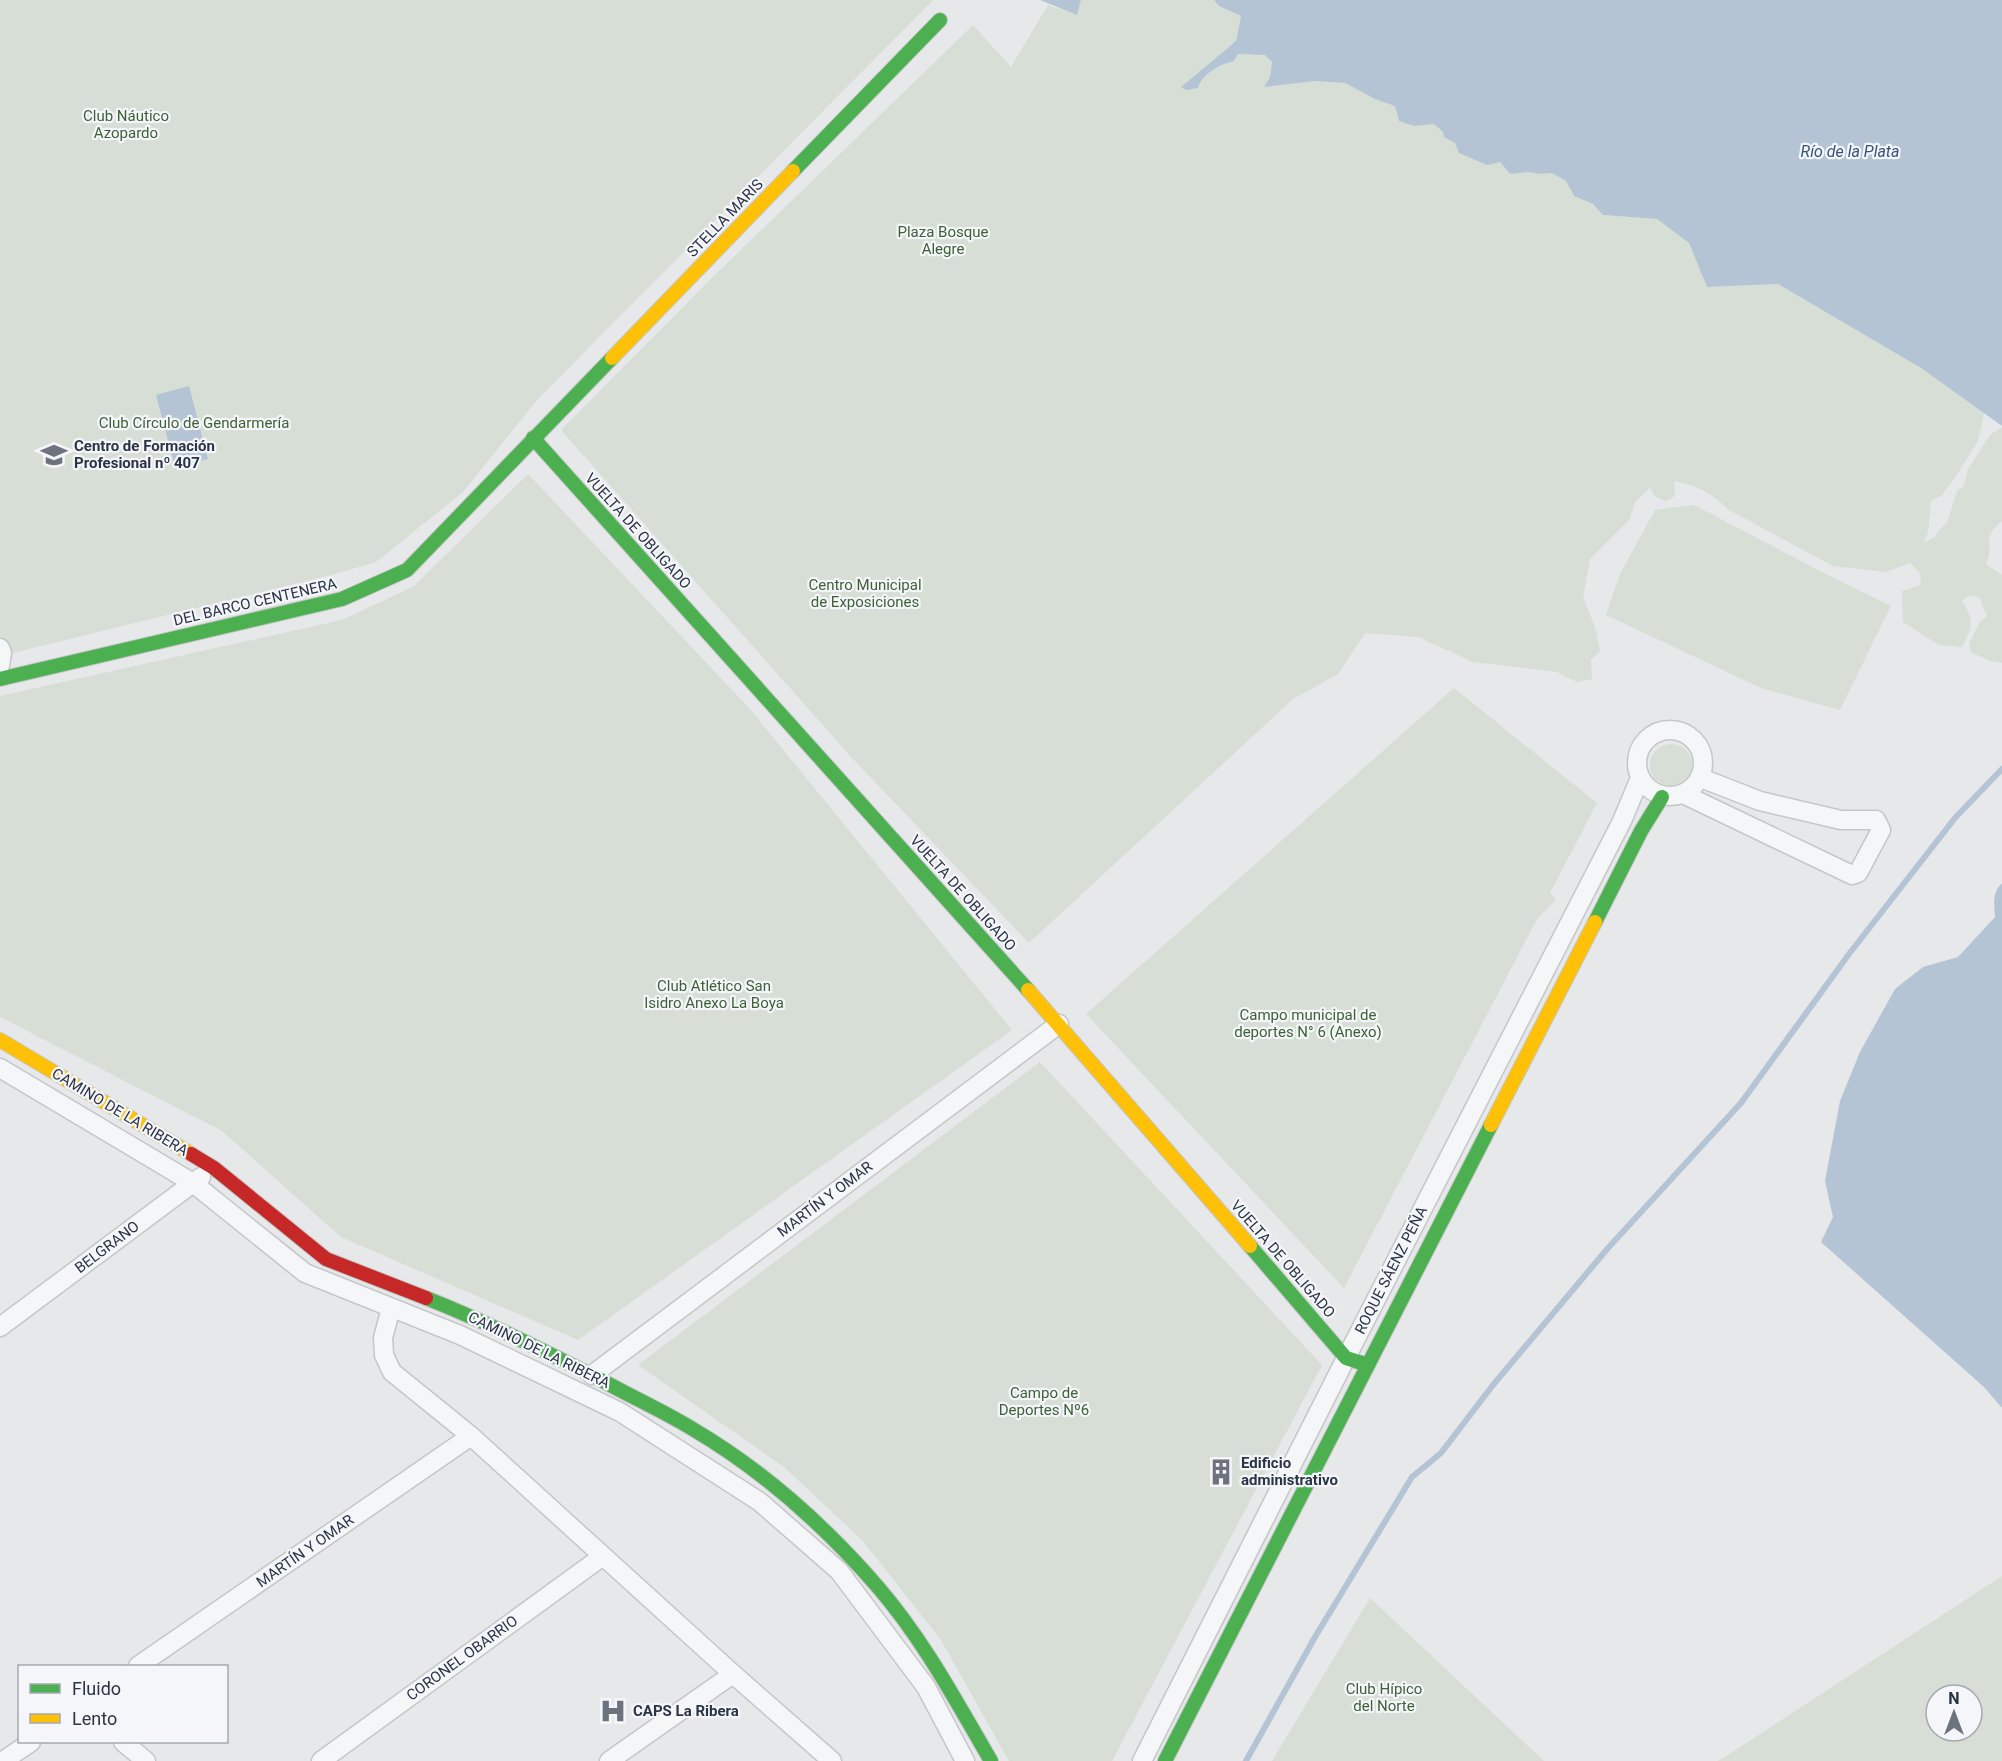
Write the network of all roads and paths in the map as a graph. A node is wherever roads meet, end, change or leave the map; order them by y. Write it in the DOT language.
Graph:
graph roads {
  1 [pos="940,20"];
  2 [pos="533,438"];
  3 [pos="0,648"];
  4 [pos="0,666"];
  5 [pos="0,679"];
  6 [pos="1640,778"];
  7 [pos="1701,778"];
  8 [pos="1683,794"];
  9 [pos="1662,797"];
  10 [pos="1059,1024"];
  11 [pos="0,1040"];
  12 [pos="0,1068"];
  13 [pos="214,1168"];
  14 [pos="194,1183"];
  15 [pos="391,1308"];
  16 [pos="0,1327"];
  17 [pos="1346,1358"];
  18 [pos="1368,1365"];
  19 [pos="592,1375"];
  20 [pos="471,1436"];
  21 [pos="603,1556"];
  22 [pos="139,1665"];
  23 [pos="733,1674"];
  24 [pos="30,1743"];
  25 [pos="124,1743"];
  26 [pos="3,1761"];
  27 [pos="146,1761"];
  28 [pos="321,1761"];
  29 [pos="609,1761"];
  30 [pos="832,1761"];
  31 [pos="965,1761"];
  32 [pos="992,1761"];
  33 [pos="1142,1761"];
  34 [pos="1165,1761"];
  1 -- 2 [label="street, STELLA MARIS"];
  2 -- 5 [label="street, DEL BARCO CENTENERA"];
  2 -- 10 [label="street, VUELTA DE OBLIGADO"];
  3 -- 4 [label="street"];
  6 -- 7 [label="street, ROQUE SÁENZ PEÑA"];
  6 -- 9 [label="street"];
  6 -- 17 [label="street, ROQUE SÁENZ PEÑA"];
  7 -- 8 [label="street"];
  7 -- 8 [label="street"];
  8 -- 9 [label="street"];
  9 -- 18 [label="street, ROQUE SÁENZ PEÑA"];
  10 -- 17 [label="street, VUELTA DE OBLIGADO"];
  10 -- 19 [label="street, MARTÍN Y OMAR"];
  11 -- 13 [label="street, CAMINO DE LA RIBERA"];
  12 -- 14 [label="street, CAMINO DE LA RIBERA"];
  13 -- 14 [label="street, BELGRANO"];
  13 -- 19 [label="street, CAMINO DE LA RIBERA"];
  14 -- 15 [label="street, CAMINO DE LA RIBERA"];
  14 -- 16 [label="street, BELGRANO"];
  15 -- 20 [label="street"];
  15 -- 31 [label="street, CAMINO DE LA RIBERA"];
  17 -- 18 [label="street"];
  17 -- 33 [label="street, ROQUE SÁENZ PEÑA"];
  18 -- 34 [label="street, ROQUE SÁENZ PEÑA"];
  19 -- 32 [label="street, CAMINO DE LA RIBERA"];
  20 -- 21 [label="street"];
  20 -- 22 [label="street, MARTÍN Y OMAR"];
  21 -- 23 [label="street"];
  21 -- 28 [label="street, CORONEL OBARRIO"];
  23 -- 29 [label="street"];
  23 -- 30 [label="street"];
  24 -- 26 [label="street"];
  25 -- 27 [label="street"];
}
